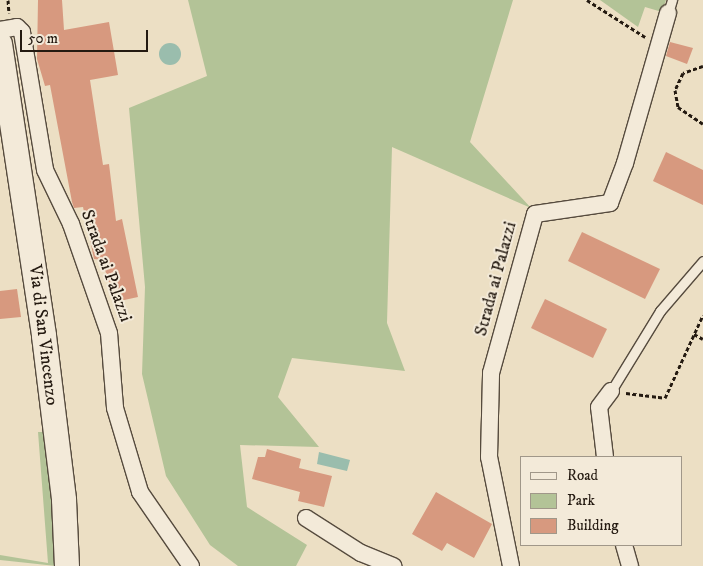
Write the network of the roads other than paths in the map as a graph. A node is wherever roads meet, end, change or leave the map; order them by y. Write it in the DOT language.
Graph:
graph roads {
  1 [pos="670,7"];
  2 [pos="0,30"];
  3 [pos="9,53"];
  4 [pos="5,104"];
  5 [pos="703,261"];
  6 [pos="611,391"];
  7 [pos="605,456"];
  8 [pos="306,518"];
  9 [pos="624,546"];
  10 [pos="509,565"];
  11 [pos="67,566"];
  12 [pos="191,566"];
  13 [pos="393,566"];
  14 [pos="630,566"];
  1 -- 10 [label="street, Strada ai Palazzi"];
  2 -- 3 [label="street, Strada ai Palazzi"];
  3 -- 4 [label="main road, Via di San Vincenzo"];
  3 -- 12 [label="street, Strada ai Palazzi"];
  4 -- 11 [label="main road, Via di San Vincenzo"];
  5 -- 6 [label="lane"];
  6 -- 7 [label="street"];
  8 -- 13 [label="street"];
  9 -- 14 [label="street"];
}
